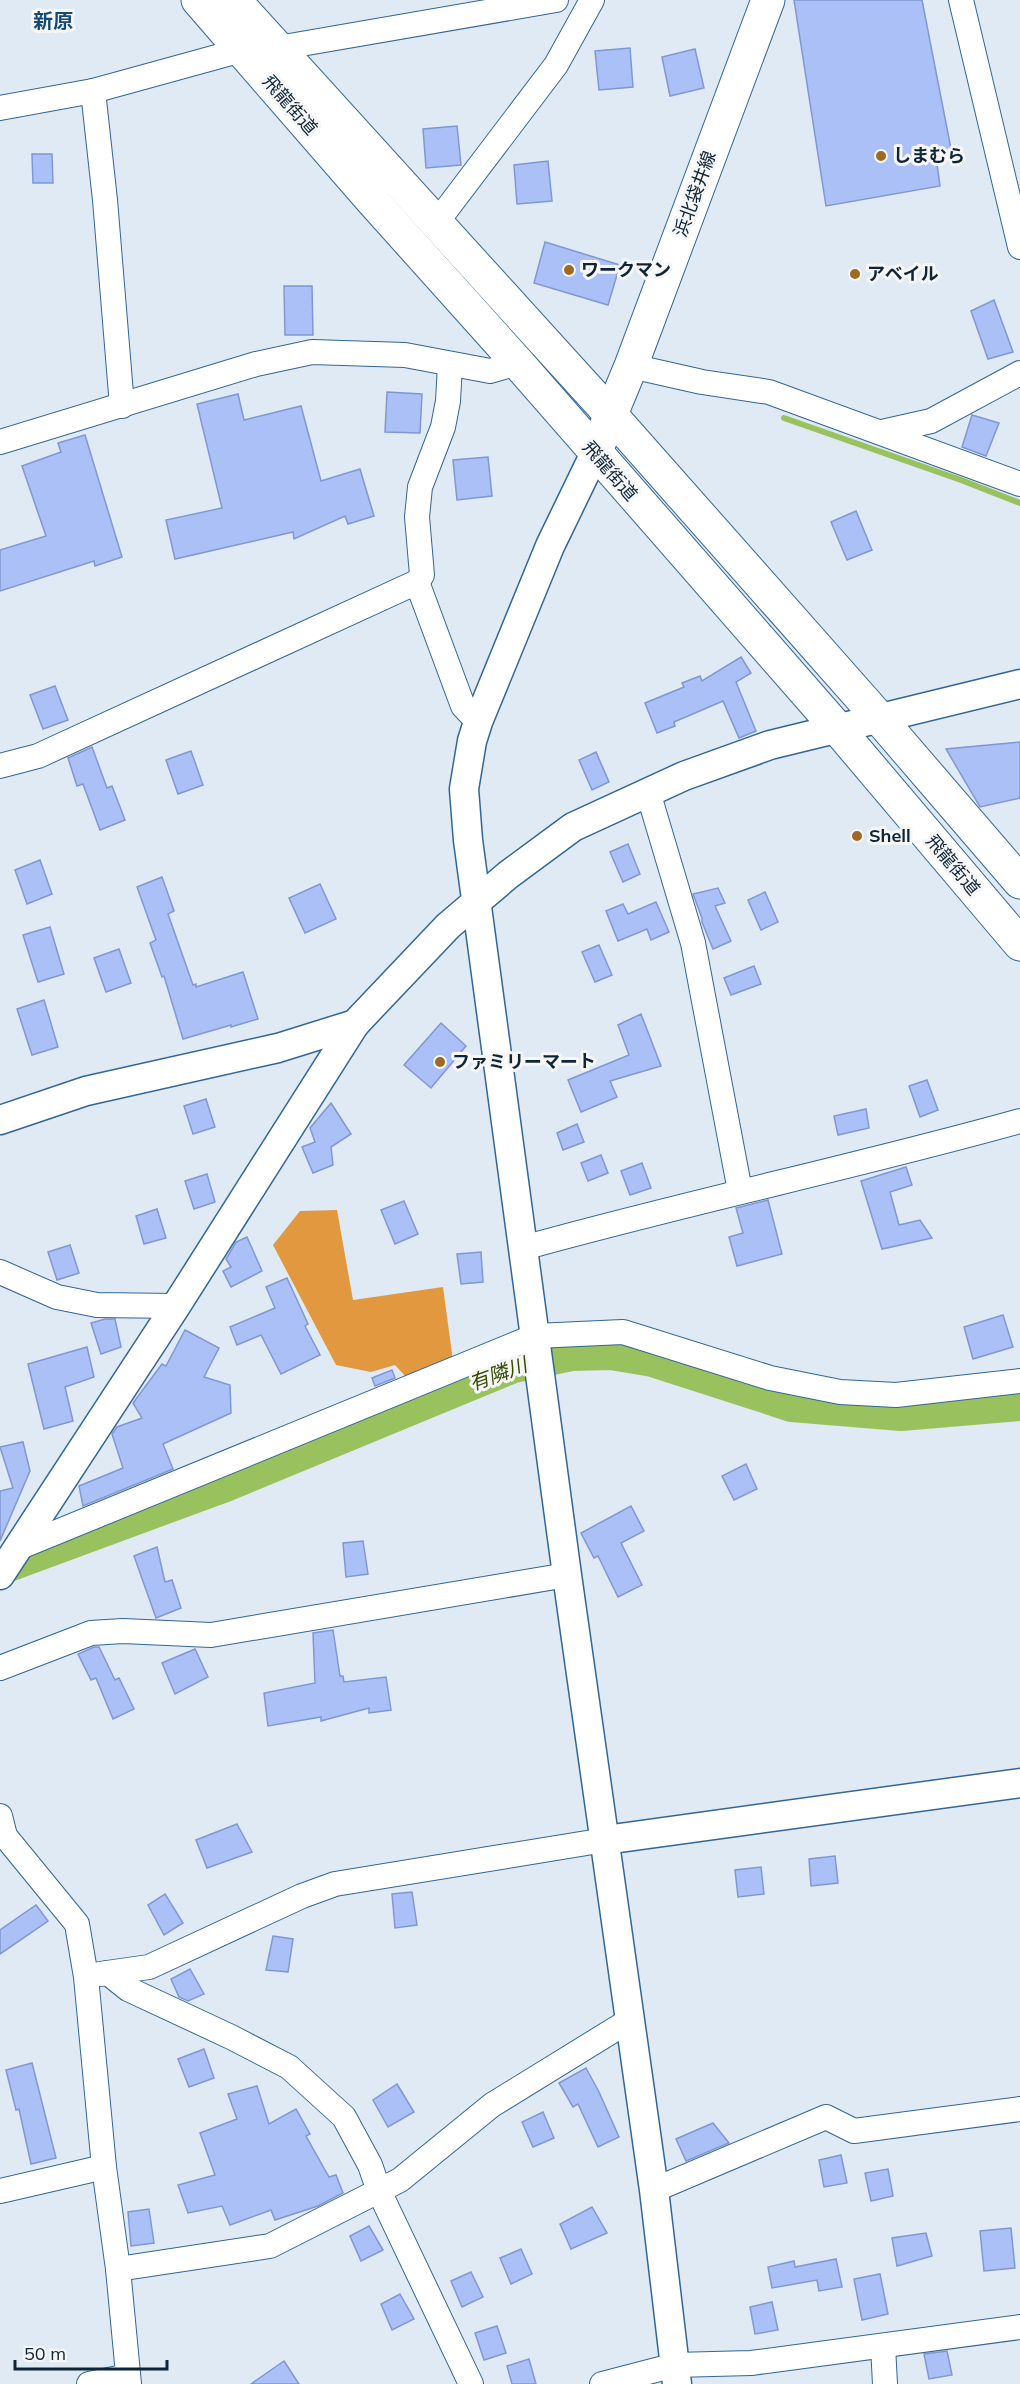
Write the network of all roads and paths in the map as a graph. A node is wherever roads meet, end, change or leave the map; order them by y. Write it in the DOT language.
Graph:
graph roads {
  1 [pos="198,0"];
  2 [pos="234,0"];
  3 [pos="556,0"];
  4 [pos="592,0"];
  5 [pos="768,0"];
  6 [pos="961,0"];
  7 [pos="278,48"];
  8 [pos="242,50"];
  9 [pos="93,91"];
  10 [pos="0,108"];
  11 [pos="437,222"];
  12 [pos="1020,247"];
  13 [pos="518,363"];
  14 [pos="450,365"];
  15 [pos="631,366"];
  16 [pos="1020,373"];
  17 [pos="122,406"];
  18 [pos="611,415"];
  19 [pos="882,432"];
  20 [pos="0,442"];
  21 [pos="595,453"];
  22 [pos="1020,484"];
  23 [pos="417,582"];
  24 [pos="1020,684"];
  25 [pos="879,718"];
  26 [pos="478,722"];
  27 [pos="838,729"];
  28 [pos="0,766"];
  29 [pos="648,792"];
  30 [pos="1020,882"];
  31 [pos="477,901"];
  32 [pos="1020,944"];
  33 [pos="355,1024"];
  34 [pos="0,1120"];
  35 [pos="1020,1121"];
  36 [pos="740,1191"];
  37 [pos="522,1248"];
  38 [pos="0,1272"];
  39 [pos="176,1306"];
  40 [pos="535,1340"];
  41 [pos="1020,1381"];
  42 [pos="10,1560"];
  43 [pos="567,1575"];
  44 [pos="0,1668"];
  45 [pos="1020,1783"];
  46 [pos="2,1828"];
  47 [pos="605,1840"];
  48 [pos="97,1975"];
  49 [pos="630,2020"];
  50 [pos="1020,2109"];
  51 [pos="104,2168"];
  52 [pos="654,2190"];
  53 [pos="0,2191"];
  54 [pos="379,2191"];
  55 [pos="118,2269"];
  56 [pos="1020,2327"];
  57 [pos="883,2346"];
  58 [pos="676,2375"];
  59 [pos="129,2380"];
  60 [pos="89,2384"];
  61 [pos="471,2384"];
  62 [pos="602,2384"];
  63 [pos="885,2384"];
  1 -- 8 [label="main road, 飛龍街道"];
  2 -- 7 [label="main road, 飛龍街道"];
  3 -- 7 [label="street"];
  4 -- 11 [label="street"];
  5 -- 15 [label="main road, 浜北袋井線"];
  6 -- 12 [label="street"];
  7 -- 11 [label="main road, 飛龍街道"];
  8 -- 9 [label="street"];
  8 -- 13 [label="main road, 飛龍街道"];
  9 -- 10 [label="street"];
  9 -- 17 [label="street"];
  11 -- 18 [label="main road, 飛龍街道"];
  13 -- 14 [label="street"];
  13 -- 21 [label="main road, 飛龍街道"];
  14 -- 17 [label="street"];
  14 -- 23 [label="street"];
  15 -- 18 [label="main road, 浜北袋井線"];
  15 -- 19 [label="street"];
  16 -- 19 [label="street"];
  17 -- 20 [label="street"];
  18 -- 21 [label="main road, 浜北袋井線"];
  18 -- 25 [label="main road, 飛龍街道"];
  19 -- 22 [label="street"];
  21 -- 26 [label="street"];
  21 -- 27 [label="main road, 飛龍街道"];
  23 -- 26 [label="street"];
  23 -- 28 [label="street"];
  24 -- 25 [label="street"];
  25 -- 27 [label="street"];
  25 -- 30 [label="main road, 飛龍街道"];
  26 -- 31 [label="street"];
  27 -- 29 [label="street"];
  27 -- 32 [label="main road, 飛龍街道"];
  29 -- 31 [label="street"];
  29 -- 36 [label="street"];
  31 -- 33 [label="street"];
  31 -- 37 [label="street"];
  33 -- 34 [label="street"];
  33 -- 39 [label="street"];
  35 -- 36 [label="street"];
  36 -- 37 [label="street"];
  37 -- 40 [label="street"];
  38 -- 39 [label="street"];
  39 -- 42 [label="street"];
  40 -- 41 [label="street"];
  40 -- 42 [label="street"];
  40 -- 43 [label="street"];
  43 -- 44 [label="street"];
  43 -- 47 [label="street"];
  45 -- 47 [label="street"];
  46 -- 48 [label="street"];
  47 -- 48 [label="street"];
  47 -- 49 [label="street"];
  48 -- 51 [label="street"];
  48 -- 54 [label="street"];
  49 -- 52 [label="street"];
  49 -- 54 [label="street"];
  50 -- 52 [label="street"];
  51 -- 53 [label="street"];
  51 -- 55 [label="street"];
  52 -- 58 [label="street"];
  54 -- 55 [label="street"];
  54 -- 61 [label="street"];
  55 -- 59 [label="street"];
  56 -- 57 [label="street"];
  57 -- 58 [label="street"];
  57 -- 63 [label="street"];
  58 -- 62 [label="street"];
  59 -- 60 [label="street"];
}
